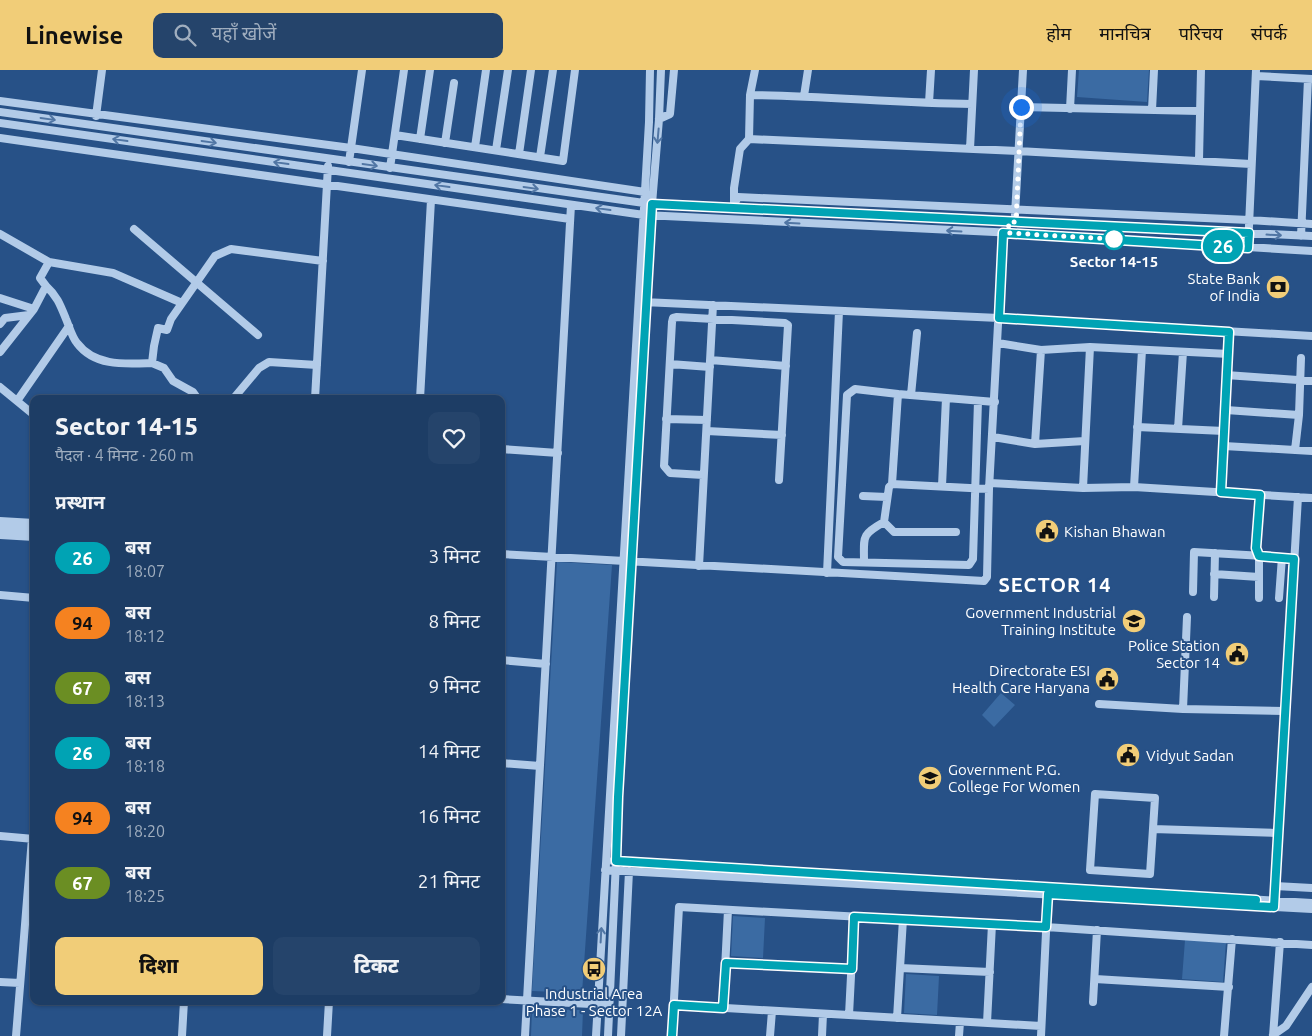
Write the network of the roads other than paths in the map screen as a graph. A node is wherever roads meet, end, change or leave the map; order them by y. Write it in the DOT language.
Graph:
graph roads {
  1 [pos="102,70"];
  2 [pos="362,70"];
  3 [pos="404,70"];
  4 [pos="430,70"];
  5 [pos="486,70"];
  6 [pos="508,70"];
  7 [pos="531,70"];
  8 [pos="552,70"];
  9 [pos="575,70"];
  10 [pos="650,70"];
  11 [pos="661,70"];
  12 [pos="674,70"];
  13 [pos="755,70"];
  14 [pos="808,70"];
  15 [pos="931,70"];
  16 [pos="974,70"];
  17 [pos="1023,70"];
  18 [pos="1072,70"];
  19 [pos="1154,70"];
  20 [pos="1201,70"];
  21 [pos="1256,73"];
  22 [pos="1310,79"];
  23 [pos="454,83"];
  24 [pos="750,95"];
  25 [pos="804,96"];
  26 [pos="0,101"];
  27 [pos="929,103"];
  28 [pos="972,104"];
  29 [pos="1021,107"];
  30 [pos="1070,109"];
  31 [pos="1152,110"];
  32 [pos="1199,111"];
  33 [pos="0,112"];
  34 [pos="96,113"];
  35 [pos="659,119"];
  36 [pos="1309,119"];
  37 [pos="0,124"];
  38 [pos="94,125"];
  39 [pos="395,135"];
  40 [pos="0,138"];
  41 [pos="420,139"];
  42 [pos="749,139"];
  43 [pos="445,143"];
  44 [pos="475,147"];
  45 [pos="351,148"];
  46 [pos="970,149"];
  47 [pos="496,150"];
  48 [pos="1018,150"];
  49 [pos="392,154"];
  50 [pos="518,154"];
  51 [pos="540,157"];
  52 [pos="329,159"];
  53 [pos="1199,160"];
  54 [pos="349,162"];
  55 [pos="1251,164"];
  56 [pos="1308,166"];
  57 [pos="390,168"];
  58 [pos="328,169"];
  59 [pos="327,185"];
  60 [pos="645,192"];
  61 [pos="431,200"];
  62 [pos="648,204"];
  63 [pos="570,205"];
  64 [pos="733,206"];
  65 [pos="1015,210"];
  66 [pos="647,215"];
  67 [pos="570,219"];
  68 [pos="1249,220"];
  69 [pos="1012,222"];
  70 [pos="1302,223"];
  71 [pos="1312,224"];
  72 [pos="134,229"];
  73 [pos="1006,233"];
  74 [pos="1249,233"];
  75 [pos="0,234"];
  76 [pos="1301,236"];
  77 [pos="1312,236"];
  78 [pos="1248,248"];
  79 [pos="1312,250"];
  80 [pos="323,261"];
  81 [pos="49,262"];
  82 [pos="198,283"];
  83 [pos="46,286"];
  84 [pos="0,298"];
  85 [pos="642,302"];
  86 [pos="182,304"];
  87 [pos="713,305"];
  88 [pos="840,311"];
  89 [pos="32,312"];
  90 [pos="999,318"];
  91 [pos="712,319"];
  92 [pos="0,324"];
  93 [pos="69,326"];
  94 [pos="1229,332"];
  95 [pos="917,333"];
  96 [pos="258,334"];
  97 [pos="1312,336"];
  98 [pos="998,343"];
  99 [pos="1090,348"];
  100 [pos="1040,350"];
  101 [pos="1142,350"];
  102 [pos="0,352"];
  103 [pos="1183,352"];
  104 [pos="1229,354"];
  105 [pos="1301,358"];
  106 [pos="152,363"];
  107 [pos="670,364"];
  108 [pos="710,364"];
  109 [pos="317,365"];
  110 [pos="786,366"];
  111 [pos="1226,375"];
  112 [pos="1299,381"];
  113 [pos="1312,381"];
  114 [pos="0,387"];
  115 [pos="898,394"];
  116 [pos="195,395"];
  117 [pos="236,395"];
  118 [pos="315,395"];
  119 [pos="420,395"];
  120 [pos="911,395"];
  121 [pos="946,398"];
  122 [pos="17,401"];
  123 [pos="978,401"];
  124 [pos="995,402"];
  125 [pos="1226,410"];
  126 [pos="30,412"];
  127 [pos="1299,415"];
  128 [pos="666,419"];
  129 [pos="707,420"];
  130 [pos="1138,427"];
  131 [pos="1178,429"];
  132 [pos="707,431"];
  133 [pos="1224,431"];
  134 [pos="782,436"];
  135 [pos="993,437"];
  136 [pos="1086,441"];
  137 [pos="1035,444"];
  138 [pos="1224,446"];
  139 [pos="505,449"];
  140 [pos="1295,450"];
  141 [pos="1312,451"];
  142 [pos="558,453"];
  143 [pos="703,475"];
  144 [pos="779,480"];
  145 [pos="892,484"];
  146 [pos="942,486"];
  147 [pos="989,486"];
  148 [pos="974,488"];
  149 [pos="1082,488"];
  150 [pos="1134,488"];
  151 [pos="1221,492"];
  152 [pos="1260,495"];
  153 [pos="863,496"];
  154 [pos="887,497"];
  155 [pos="1298,497"];
  156 [pos="1312,498"];
  157 [pos="0,521"];
  158 [pos="884,522"];
  159 [pos="30,523"];
  160 [pos="0,529"];
  161 [pos="30,530"];
  162 [pos="956,532"];
  163 [pos="0,535"];
  164 [pos="30,538"];
  165 [pos="1215,553"];
  166 [pos="505,554"];
  167 [pos="1259,556"];
  168 [pos="552,557"];
  169 [pos="1282,557"];
  170 [pos="1294,559"];
  171 [pos="627,562"];
  172 [pos="864,562"];
  173 [pos="699,566"];
  174 [pos="827,573"];
  175 [pos="1214,574"];
  176 [pos="1259,577"];
  177 [pos="1193,592"];
  178 [pos="0,596"];
  179 [pos="1214,597"];
  180 [pos="30,598"];
  181 [pos="1258,598"];
  182 [pos="1279,598"];
  183 [pos="1187,617"];
  184 [pos="505,660"];
  185 [pos="546,664"];
  186 [pos="1099,704"];
  187 [pos="1183,709"];
  188 [pos="1285,711"];
  189 [pos="505,763"];
  190 [pos="540,766"];
  191 [pos="1153,829"];
  192 [pos="1278,833"];
  193 [pos="0,836"];
  194 [pos="30,838"];
  195 [pos="606,861"];
  196 [pos="616,861"];
  197 [pos="605,870"];
  198 [pos="30,871"];
  199 [pos="616,871"];
  200 [pos="629,871"];
  201 [pos="1275,886"];
  202 [pos="1312,888"];
  203 [pos="1048,890"];
  204 [pos="1312,903"];
  205 [pos="1274,904"];
  206 [pos="1312,909"];
  207 [pos="728,910"];
  208 [pos="854,917"];
  209 [pos="903,919"];
  210 [pos="992,924"];
  211 [pos="1046,927"];
  212 [pos="1097,930"];
  213 [pos="1232,940"];
  214 [pos="1280,942"];
  215 [pos="1312,945"];
  216 [pos="726,963"];
  217 [pos="900,968"];
  218 [pos="852,969"];
  219 [pos="990,972"];
  220 [pos="1094,979"];
  221 [pos="0,982"];
  222 [pos="20,983"];
  223 [pos="1229,987"];
  224 [pos="1312,987"];
  225 [pos="505,999"];
  226 [pos="527,1001"];
  227 [pos="1093,1002"];
  228 [pos="598,1004"];
  229 [pos="184,1005"];
  230 [pos="329,1005"];
  231 [pos="609,1005"];
  232 [pos="674,1005"];
  233 [pos="723,1008"];
  234 [pos="772,1011"];
  235 [pos="823,1014"];
  236 [pos="849,1015"];
  237 [pos="897,1018"];
  238 [pos="960,1022"];
  239 [pos="987,1023"];
  240 [pos="1041,1026"];
  241 [pos="16,1036"];
  242 [pos="182,1036"];
  243 [pos="327,1036"];
  244 [pos="525,1036"];
  245 [pos="596,1036"];
  246 [pos="608,1036"];
  247 [pos="621,1036"];
  248 [pos="672,1036"];
  249 [pos="770,1036"];
  250 [pos="822,1036"];
  251 [pos="959,1036"];
  252 [pos="1041,1036"];
  253 [pos="1224,1036"];
  254 [pos="1273,1036"];
  1 -- 34 [label="street"];
  2 -- 45 [label="street"];
  3 -- 39 [label="street"];
  4 -- 41 [label="street"];
  5 -- 44 [label="street"];
  6 -- 47 [label="street"];
  7 -- 50 [label="street"];
  8 -- 51 [label="street"];
  9 -- 51 [label="street"];
  10 -- 60 [label="street"];
  11 -- 35 [label="street"];
  12 -- 35 [label="street"];
  13 -- 24 [label="street"];
  14 -- 25 [label="street"];
  15 -- 27 [label="street"];
  16 -- 28 [label="street"];
  17 -- 29 [label="street"];
  18 -- 30 [label="street"];
  19 -- 31 [label="street"];
  20 -- 32 [label="street"];
  21 -- 22 [label="street"];
  21 -- 55 [label="street"];
  22 -- 36 [label="street"];
  23 -- 43 [label="street"];
  24 -- 25 [label="street"];
  24 -- 42 [label="street"];
  25 -- 27 [label="street"];
  26 -- 34 [label="street"];
  27 -- 28 [label="street"];
  28 -- 46 [label="street"];
  29 -- 30 [label="street"];
  29 -- 48 [label="street"];
  30 -- 31 [label="street"];
  31 -- 32 [label="street"];
  32 -- 53 [label="street"];
  33 -- 38 [label="street, one-way"];
  34 -- 38 [label="street"];
  34 -- 45 [label="street"];
  35 -- 62 [label="street, one-way"];
  36 -- 56 [label="street"];
  58 -- 37 [label="street, one-way"];
  38 -- 52 [label="street, one-way"];
  39 -- 41 [label="street"];
  39 -- 49 [label="street"];
  40 -- 59 [label="street"];
  41 -- 43 [label="street"];
  42 -- 46 [label="street"];
  42 -- 64 [label="street"];
  43 -- 44 [label="street"];
  44 -- 47 [label="street"];
  45 -- 49 [label="street"];
  45 -- 54 [label="street"];
  46 -- 48 [label="street"];
  47 -- 50 [label="street"];
  48 -- 53 [label="street"];
  48 -- 65 [label="street"];
  49 -- 57 [label="street"];
  49 -- 60 [label="street"];
  50 -- 51 [label="street"];
  52 -- 54 [label="street"];
  52 -- 58 [label="street"];
  53 -- 55 [label="street"];
  54 -- 57 [label="street, one-way"];
  55 -- 68 [label="street"];
  56 -- 70 [label="street"];
  57 -- 62 [label="street, one-way"];
  58 -- 59 [label="street"];
  63 -- 58 [label="street, one-way"];
  59 -- 61 [label="street"];
  59 -- 80 [label="street"];
  60 -- 62 [label="street"];
  61 -- 67 [label="street"];
  61 -- 119 [label="street"];
  62 -- 64 [label="street"];
  62 -- 66 [label="street"];
  66 -- 63 [label="street, one-way"];
  63 -- 67 [label="street"];
  64 -- 65 [label="street"];
  64 -- 69 [label="street"];
  65 -- 68 [label="street"];
  65 -- 69 [label="street"];
  73 -- 66 [label="street, one-way"];
  66 -- 85 [label="street"];
  67 -- 142 [label="street"];
  68 -- 70 [label="street"];
  68 -- 74 [label="street"];
  69 -- 73 [label="street"];
  69 -- 74 [label="street"];
  70 -- 71 [label="street"];
  70 -- 76 [label="street"];
  72 -- 82 [label="street"];
  73 -- 78 [label="street"];
  73 -- 90 [label="street"];
  74 -- 76 [label="street, one-way"];
  74 -- 78 [label="street"];
  75 -- 81 [label="street"];
  76 -- 77 [label="street"];
  78 -- 79 [label="street"];
  80 -- 82 [label="street"];
  80 -- 109 [label="street"];
  81 -- 83 [label="street"];
  81 -- 86 [label="street"];
  82 -- 86 [label="street"];
  82 -- 96 [label="street"];
  83 -- 89 [label="street"];
  83 -- 93 [label="street"];
  84 -- 89 [label="street"];
  85 -- 87 [label="street"];
  85 -- 171 [label="street"];
  86 -- 106 [label="street"];
  87 -- 88 [label="street"];
  87 -- 91 [label="street"];
  88 -- 90 [label="street"];
  88 -- 174 [label="street"];
  89 -- 92 [label="street"];
  89 -- 102 [label="street"];
  90 -- 94 [label="street"];
  90 -- 98 [label="street"];
  91 -- 107 [label="street"];
  91 -- 108 [label="street"];
  91 -- 110 [label="street"];
  93 -- 106 [label="street"];
  93 -- 122 [label="street"];
  94 -- 97 [label="street"];
  94 -- 104 [label="street"];
  95 -- 120 [label="street"];
  98 -- 100 [label="street"];
  98 -- 124 [label="street"];
  99 -- 100 [label="street"];
  99 -- 101 [label="street"];
  99 -- 136 [label="street"];
  100 -- 137 [label="street"];
  101 -- 103 [label="street"];
  101 -- 130 [label="street"];
  103 -- 104 [label="street"];
  103 -- 131 [label="street"];
  104 -- 111 [label="street"];
  105 -- 112 [label="street"];
  106 -- 116 [label="street"];
  107 -- 108 [label="street"];
  107 -- 128 [label="street"];
  108 -- 110 [label="street"];
  108 -- 129 [label="street"];
  109 -- 117 [label="street"];
  109 -- 118 [label="street"];
  110 -- 134 [label="street"];
  111 -- 112 [label="street"];
  111 -- 125 [label="street"];
  112 -- 113 [label="street"];
  112 -- 127 [label="street"];
  114 -- 122 [label="street"];
  115 -- 120 [label="street"];
  115 -- 145 [label="street"];
  115 -- 172 [label="street"];
  120 -- 121 [label="street"];
  121 -- 123 [label="street"];
  121 -- 146 [label="street"];
  122 -- 126 [label="street"];
  123 -- 124 [label="street"];
  123 -- 148 [label="street"];
  124 -- 135 [label="street"];
  125 -- 127 [label="street"];
  125 -- 133 [label="street"];
  127 -- 140 [label="street"];
  128 -- 129 [label="street"];
  128 -- 143 [label="street"];
  129 -- 132 [label="street"];
  130 -- 131 [label="street"];
  130 -- 150 [label="street"];
  131 -- 133 [label="street"];
  132 -- 134 [label="street"];
  132 -- 143 [label="street"];
  133 -- 138 [label="street"];
  134 -- 144 [label="street"];
  135 -- 137 [label="street"];
  135 -- 147 [label="street"];
  136 -- 137 [label="street"];
  136 -- 149 [label="street"];
  138 -- 140 [label="street"];
  138 -- 151 [label="street"];
  139 -- 142 [label="street"];
  140 -- 141 [label="street"];
  142 -- 168 [label="street"];
  143 -- 173 [label="street"];
  145 -- 146 [label="street"];
  145 -- 154 [label="street"];
  146 -- 148 [label="street"];
  147 -- 148 [label="street"];
  147 -- 149 [label="street"];
  147 -- 174 [label="street"];
  148 -- 172 [label="street"];
  149 -- 150 [label="street"];
  150 -- 151 [label="street"];
  151 -- 152 [label="street"];
  152 -- 155 [label="street"];
  152 -- 167 [label="street"];
  153 -- 154 [label="street"];
  154 -- 158 [label="street"];
  155 -- 156 [label="street"];
  155 -- 170 [label="street"];
  157 -- 159 [label="street"];
  158 -- 162 [label="street"];
  158 -- 172 [label="street"];
  160 -- 161 [label="street"];
  163 -- 164 [label="street"];
  165 -- 167 [label="street"];
  165 -- 175 [label="street"];
  165 -- 177 [label="street"];
  166 -- 168 [label="street"];
  167 -- 169 [label="street"];
  167 -- 176 [label="street"];
  168 -- 171 [label="street"];
  168 -- 185 [label="street"];
  169 -- 170 [label="street"];
  169 -- 182 [label="street"];
  170 -- 188 [label="street"];
  171 -- 173 [label="street"];
  171 -- 195 [label="street"];
  171 -- 196 [label="street"];
  173 -- 174 [label="street"];
  175 -- 176 [label="street"];
  175 -- 179 [label="street"];
  176 -- 181 [label="street"];
  178 -- 180 [label="street"];
  183 -- 187 [label="street"];
  184 -- 185 [label="street"];
  185 -- 190 [label="street"];
  186 -- 187 [label="street"];
  187 -- 188 [label="street"];
  188 -- 192 [label="street"];
  189 -- 190 [label="street"];
  190 -- 226 [label="street"];
  191 -- 191 [label="street"];
  191 -- 192 [label="street"];
  192 -- 201 [label="street"];
  193 -- 194 [label="street"];
  195 -- 196 [label="street"];
  195 -- 197 [label="street"];
  196 -- 199 [label="street"];
  196 -- 203 [label="street"];
  197 -- 199 [label="street"];
  228 -- 197 [label="street, one-way"];
  198 -- 222 [label="street"];
  199 -- 200 [label="street"];
  199 -- 231 [label="street"];
  200 -- 203 [label="street"];
  200 -- 247 [label="street"];
  201 -- 202 [label="street"];
  201 -- 205 [label="street"];
  203 -- 205 [label="street"];
  203 -- 211 [label="street"];
  204 -- 205 [label="street"];
  205 -- 206 [label="street"];
  207 -- 208 [label="street"];
  207 -- 216 [label="street"];
  207 -- 232 [label="street"];
  208 -- 209 [label="street"];
  208 -- 218 [label="street"];
  209 -- 210 [label="street"];
  209 -- 217 [label="street"];
  210 -- 211 [label="street"];
  210 -- 219 [label="street"];
  211 -- 212 [label="street"];
  211 -- 240 [label="street"];
  212 -- 213 [label="street"];
  212 -- 220 [label="street"];
  213 -- 214 [label="street"];
  213 -- 223 [label="street"];
  214 -- 215 [label="street"];
  214 -- 254 [label="street"];
  216 -- 218 [label="street"];
  216 -- 233 [label="street"];
  217 -- 219 [label="street"];
  217 -- 237 [label="street"];
  218 -- 236 [label="street"];
  219 -- 239 [label="street"];
  220 -- 223 [label="street"];
  220 -- 227 [label="street"];
  221 -- 222 [label="street"];
  222 -- 241 [label="street"];
  223 -- 253 [label="street"];
  224 -- 254 [label="street"];
  225 -- 226 [label="street"];
  226 -- 228 [label="street"];
  226 -- 244 [label="street"];
  228 -- 231 [label="street"];
  228 -- 245 [label="street"];
  229 -- 242 [label="street"];
  230 -- 243 [label="street"];
  231 -- 246 [label="street"];
  232 -- 233 [label="street"];
  232 -- 248 [label="street"];
  233 -- 234 [label="street"];
  234 -- 235 [label="street"];
  234 -- 249 [label="street"];
  235 -- 236 [label="street"];
  235 -- 250 [label="street"];
  236 -- 237 [label="street"];
  237 -- 238 [label="street"];
  238 -- 239 [label="street"];
  238 -- 251 [label="street"];
  239 -- 240 [label="street"];
  240 -- 252 [label="street"];
}
